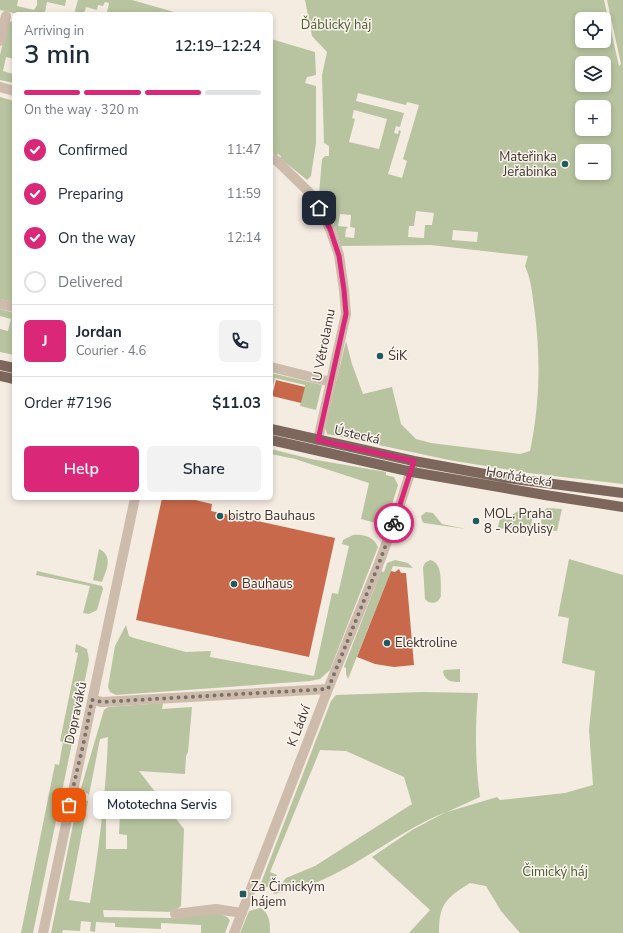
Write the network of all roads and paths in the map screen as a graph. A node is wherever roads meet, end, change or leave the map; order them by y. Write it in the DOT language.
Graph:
graph roads {
  1 [pos="7,16"];
  2 [pos="0,41"];
  3 [pos="0,87"];
  4 [pos="12,90"];
  5 [pos="273,159"];
  6 [pos="0,304"];
  7 [pos="12,307"];
  8 [pos="0,364"];
  9 [pos="12,367"];
  10 [pos="273,368"];
  11 [pos="0,376"];
  12 [pos="12,379"];
  13 [pos="331,382"];
  14 [pos="273,429"];
  15 [pos="273,440"];
  16 [pos="318,440"];
  17 [pos="414,461"];
  18 [pos="412,472"];
  19 [pos="623,493"];
  20 [pos="135,500"];
  21 [pos="623,506"];
  22 [pos="328,689"];
  23 [pos="92,700"];
  24 [pos="242,913"];
  25 [pos="175,914"];
  26 [pos="43,933"];
  27 [pos="234,933"];
  1 -- 2 [label="street"];
  3 -- 4 [label="street"];
  5 -- 13 [label="street, U Větrolamu"];
  6 -- 7 [label="street"];
  8 -- 9 [label="main road"];
  10 -- 13 [label="street"];
  11 -- 12 [label="main road"];
  13 -- 16 [label="street, U Větrolamu"];
  14 -- 16 [label="main road, Ústecká"];
  15 -- 18 [label="main road, Ústecká"];
  16 -- 17 [label="main road, Ústecká"];
  17 -- 18 [label="street, K Ládví"];
  17 -- 19 [label="main road, Horňátecká"];
  18 -- 21 [label="main road, Horňátecká"];
  18 -- 22 [label="street, K Ládví"];
  20 -- 23 [label="street, Dopraváků"];
  22 -- 23 [label="street"];
  22 -- 24 [label="street, K Ládví"];
  23 -- 26 [label="street, Dopraváků"];
  24 -- 25 [label="street"];
  24 -- 27 [label="street, K Ládví"];
}
